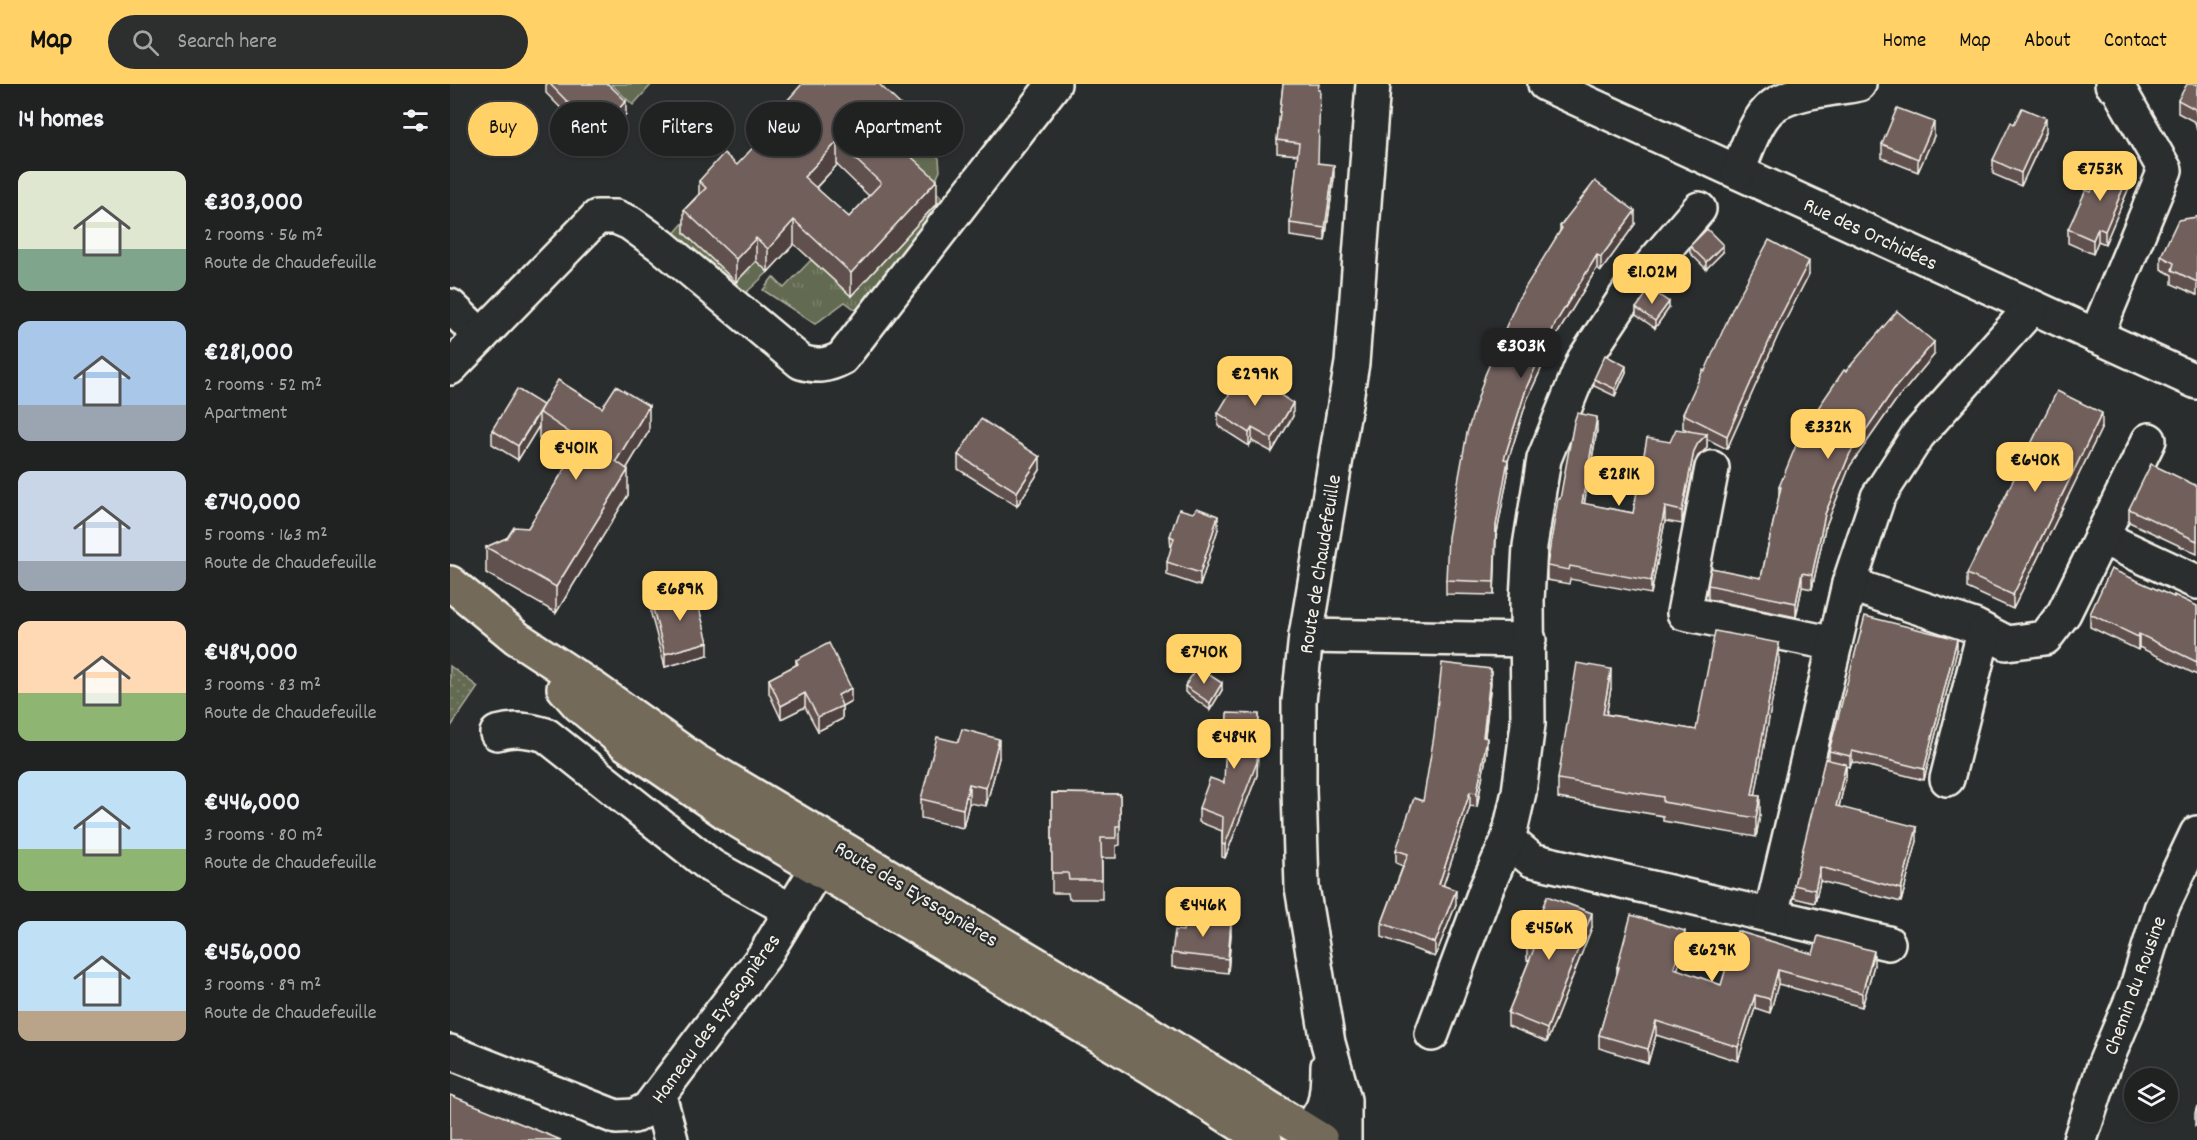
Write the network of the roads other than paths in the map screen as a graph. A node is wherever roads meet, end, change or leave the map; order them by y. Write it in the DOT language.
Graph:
graph roads {
  1 [pos="1054,84"];
  2 [pos="1373,84"];
  3 [pos="1545,84"];
  4 [pos="1859,84"];
  5 [pos="2112,84"];
  6 [pos="1738,172"];
  7 [pos="1699,209"];
  8 [pos="450,306"];
  9 [pos="2032,307"];
  10 [pos="481,336"];
  11 [pos="2096,336"];
  12 [pos="450,369"];
  13 [pos="2197,382"];
  14 [pos="2149,440"];
  15 [pos="1712,468"];
  16 [pos="2101,537"];
  17 [pos="2197,582"];
  18 [pos="450,583"];
  19 [pos="1849,584"];
  20 [pos="1984,632"];
  21 [pos="1306,636"];
  22 [pos="518,638"];
  23 [pos="1529,640"];
  24 [pos="1835,644"];
  25 [pos="497,733"];
  26 [pos="1947,779"];
  27 [pos="815,832"];
  28 [pos="2197,833"];
  29 [pos="1508,840"];
  30 [pos="817,869"];
  31 [pos="792,911"];
  32 [pos="1771,915"];
  33 [pos="1888,943"];
  34 [pos="1021,954"];
  35 [pos="1432,1034"];
  36 [pos="1328,1043"];
  37 [pos="450,1052"];
  38 [pos="1151,1067"];
  39 [pos="658,1095"];
  40 [pos="1307,1138"];
  41 [pos="671,1140"];
  42 [pos="1264,1140"];
  43 [pos="1344,1140"];
  44 [pos="2080,1140"];
  1 -- 10 [label="street"];
  2 -- 21 [label="street, Route de Chaudefeuille"];
  3 -- 6 [label="street, Rue des Orchidées"];
  4 -- 6 [label="street"];
  5 -- 11 [label="street"];
  6 -- 9 [label="street, Rue des Orchidées"];
  7 -- 23 [label="street"];
  8 -- 10 [label="street"];
  9 -- 11 [label="street, Rue des Orchidées"];
  9 -- 19 [label="street"];
  10 -- 12 [label="street"];
  11 -- 13 [label="street, Rue des Orchidées"];
  14 -- 16 [label="street"];
  15 -- 24 [label="street"];
  16 -- 17 [label="street"];
  16 -- 20 [label="street"];
  18 -- 22 [label="main road, Route des Eyssagnières"];
  19 -- 20 [label="street"];
  19 -- 24 [label="street"];
  20 -- 26 [label="street"];
  21 -- 23 [label="street"];
  21 -- 36 [label="street, Route de Chaudefeuille"];
  22 -- 27 [label="main road, Route des Eyssagnières"];
  22 -- 30 [label="main road, Route des Eyssagnières"];
  23 -- 29 [label="street"];
  24 -- 32 [label="street"];
  25 -- 31 [label="street"];
  27 -- 30 [label="street"];
  27 -- 34 [label="main road, Route des Eyssagnières"];
  28 -- 44 [label="street, Chemin du Rousine"];
  29 -- 32 [label="street"];
  29 -- 35 [label="street"];
  30 -- 31 [label="street, Hameau des Eyssagnières"];
  30 -- 34 [label="street"];
  30 -- 38 [label="main road, Route des Eyssagnières"];
  31 -- 39 [label="street, Hameau des Eyssagnières"];
  32 -- 33 [label="street"];
  34 -- 40 [label="main road, Route des Eyssagnières"];
  36 -- 40 [label="street, Route de Chaudefeuille"];
  36 -- 43 [label="street, Route de Chaudefeuille"];
  37 -- 39 [label="street, Hameau des Eyssagnières"];
  38 -- 40 [label="street"];
  38 -- 42 [label="main road, Route des Eyssagnières"];
  39 -- 41 [label="street"];
}
